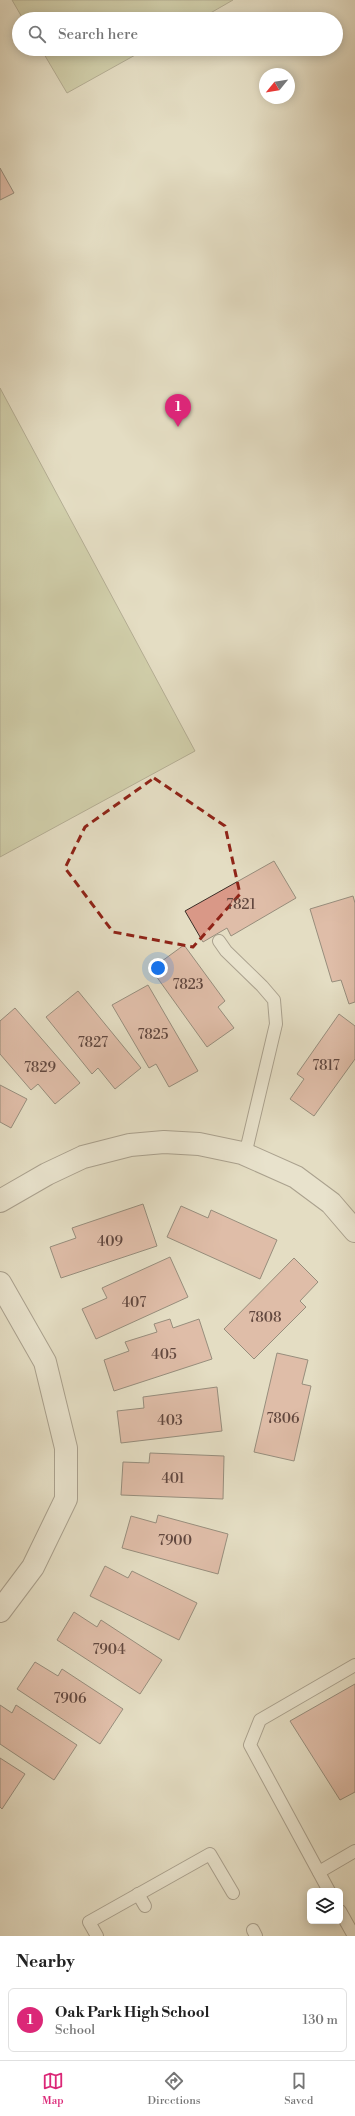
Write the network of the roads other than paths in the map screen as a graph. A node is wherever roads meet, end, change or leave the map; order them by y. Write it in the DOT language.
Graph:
graph roads {
  1 [pos="219,941"];
  2 [pos="245,1155"];
  3 [pos="0,1201"];
  4 [pos="355,1231"];
  5 [pos="0,1283"];
  6 [pos="0,1611"];
  7 [pos="355,1665"];
  8 [pos="355,1851"];
  9 [pos="319,1872"];
  10 [pos="327,1888"];
  11 [pos="233,1893"];
  12 [pos="138,1894"];
  13 [pos="145,1906"];
  14 [pos="343,1916"];
  15 [pos="97,1936"];
  16 [pos="354,1936"];
  1 -- 2 [label="lane"];
  2 -- 3 [label="street"];
  2 -- 4 [label="street"];
  5 -- 6 [label="street"];
  7 -- 9 [label="lane"];
  8 -- 9 [label="lane"];
  9 -- 10 [label="lane"];
  11 -- 12 [label="lane"];
  12 -- 13 [label="lane"];
  12 -- 15 [label="lane"];
  14 -- 16 [label="lane"];
}
